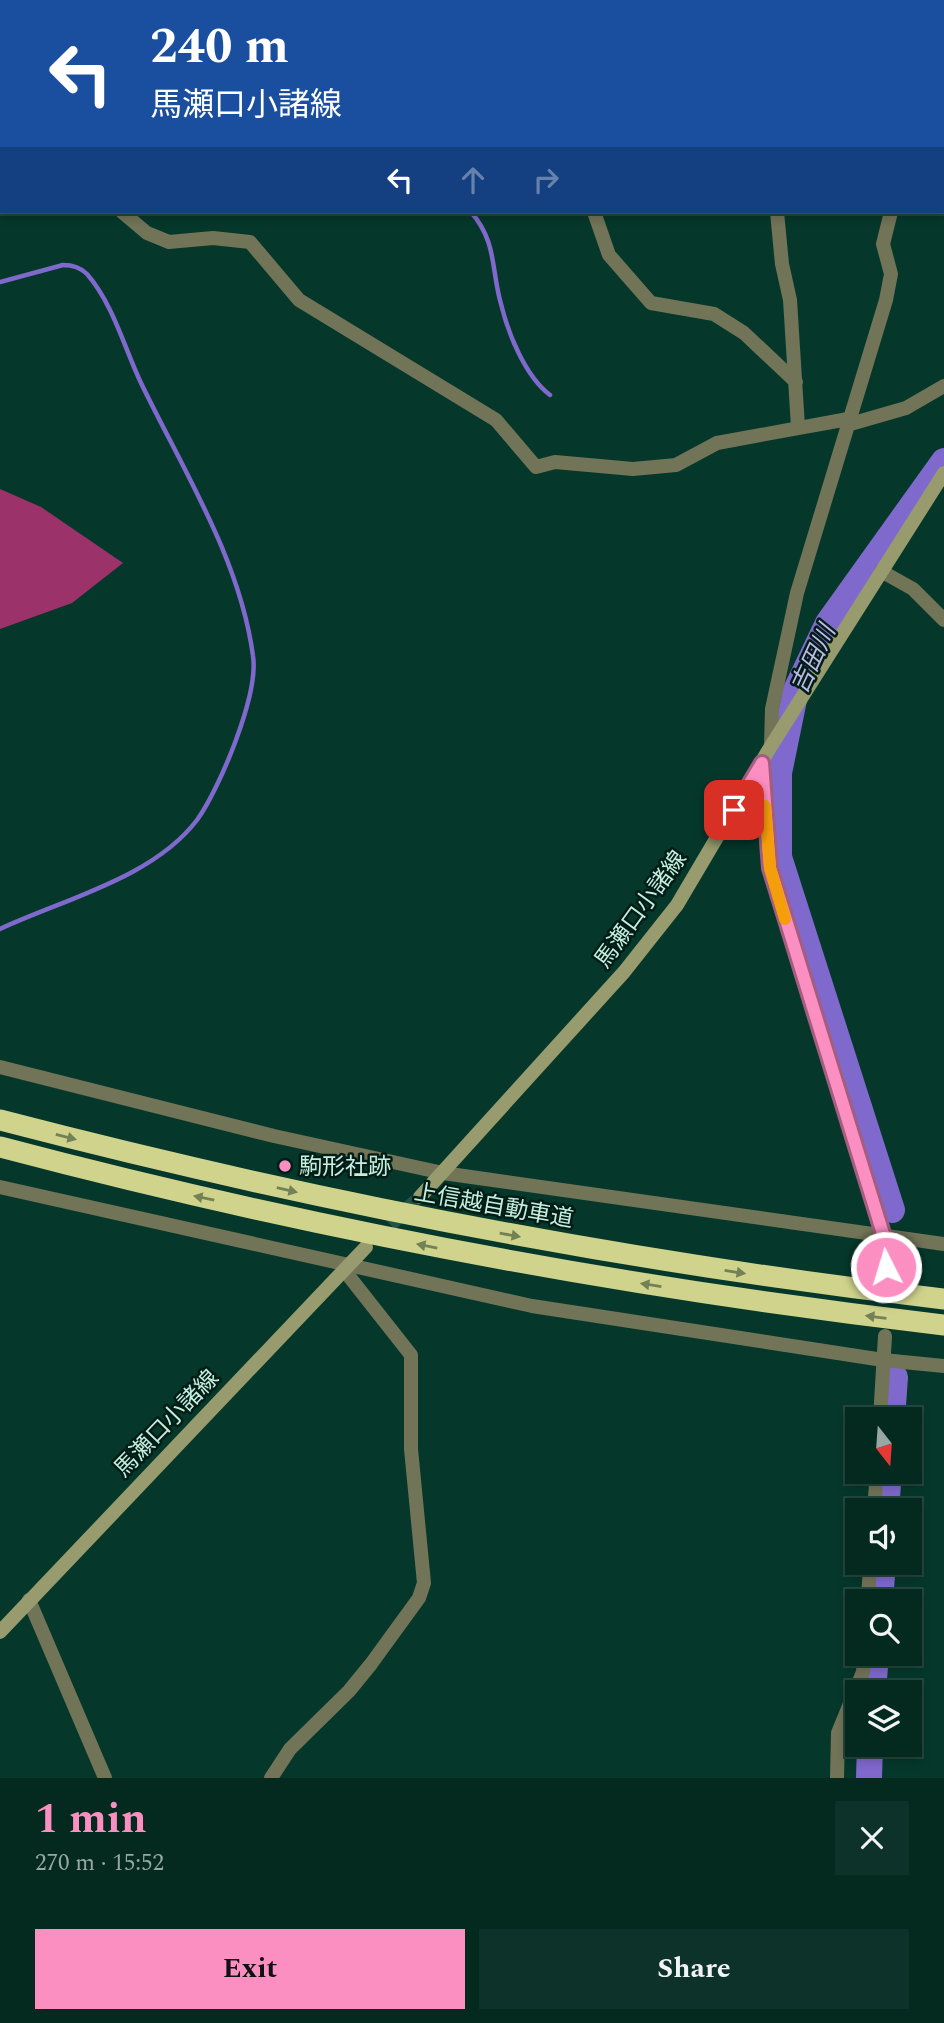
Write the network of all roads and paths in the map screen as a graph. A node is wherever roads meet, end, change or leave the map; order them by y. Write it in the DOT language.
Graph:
graph roads {
  1 [pos="124,214"];
  2 [pos="595,214"];
  3 [pos="778,214"];
  4 [pos="890,214"];
  5 [pos="796,382"];
  6 [pos="944,386"];
  7 [pos="848,422"];
  8 [pos="798,427"];
  9 [pos="944,473"];
  10 [pos="881,571"];
  11 [pos="944,620"];
  12 [pos="771,746"];
  13 [pos="762,763"];
  14 [pos="0,1067"];
  15 [pos="0,1120"];
  16 [pos="0,1147"];
  17 [pos="443,1173"];
  18 [pos="0,1187"];
  19 [pos="420,1197"];
  20 [pos="884,1237"];
  21 [pos="944,1244"];
  22 [pos="366,1247"];
  23 [pos="346,1267"];
  24 [pos="886,1267"];
  25 [pos="944,1299"];
  26 [pos="944,1325"];
  27 [pos="885,1336"];
  28 [pos="883,1360"];
  29 [pos="944,1366"];
  30 [pos="881,1407"];
  31 [pos="29,1600"];
  32 [pos="0,1632"];
  33 [pos="863,1666"];
  34 [pos="105,1778"];
  35 [pos="271,1778"];
  36 [pos="837,1778"];
  1 -- 8 [label="street"];
  2 -- 5 [label="street"];
  3 -- 5 [label="street"];
  4 -- 7 [label="street"];
  5 -- 8 [label="street"];
  6 -- 7 [label="street"];
  7 -- 8 [label="street"];
  7 -- 12 [label="street"];
  9 -- 10 [label="main road, 馬瀬口小諸線"];
  10 -- 11 [label="street"];
  10 -- 12 [label="main road, 馬瀬口小諸線"];
  12 -- 13 [label="main road, 馬瀬口小諸線"];
  13 -- 17 [label="main road, 馬瀬口小諸線"];
  13 -- 20 [label="street"];
  14 -- 17 [label="street"];
  15 -- 25 [label="highway, 上信越自動車道, one-way"];
  26 -- 16 [label="highway, one-way"];
  17 -- 19 [label="main road, 馬瀬口小諸線"];
  17 -- 20 [label="street"];
  18 -- 23 [label="street"];
  20 -- 21 [label="street"];
  20 -- 24 [label="street"];
  22 -- 23 [label="main road, 馬瀬口小諸線"];
  23 -- 28 [label="street"];
  23 -- 31 [label="main road, 馬瀬口小諸線"];
  23 -- 35 [label="street"];
  27 -- 28 [label="street"];
  28 -- 29 [label="street"];
  28 -- 30 [label="street"];
  31 -- 32 [label="main road, 馬瀬口小諸線"];
  31 -- 34 [label="street"];
  33 -- 36 [label="street"];
}
